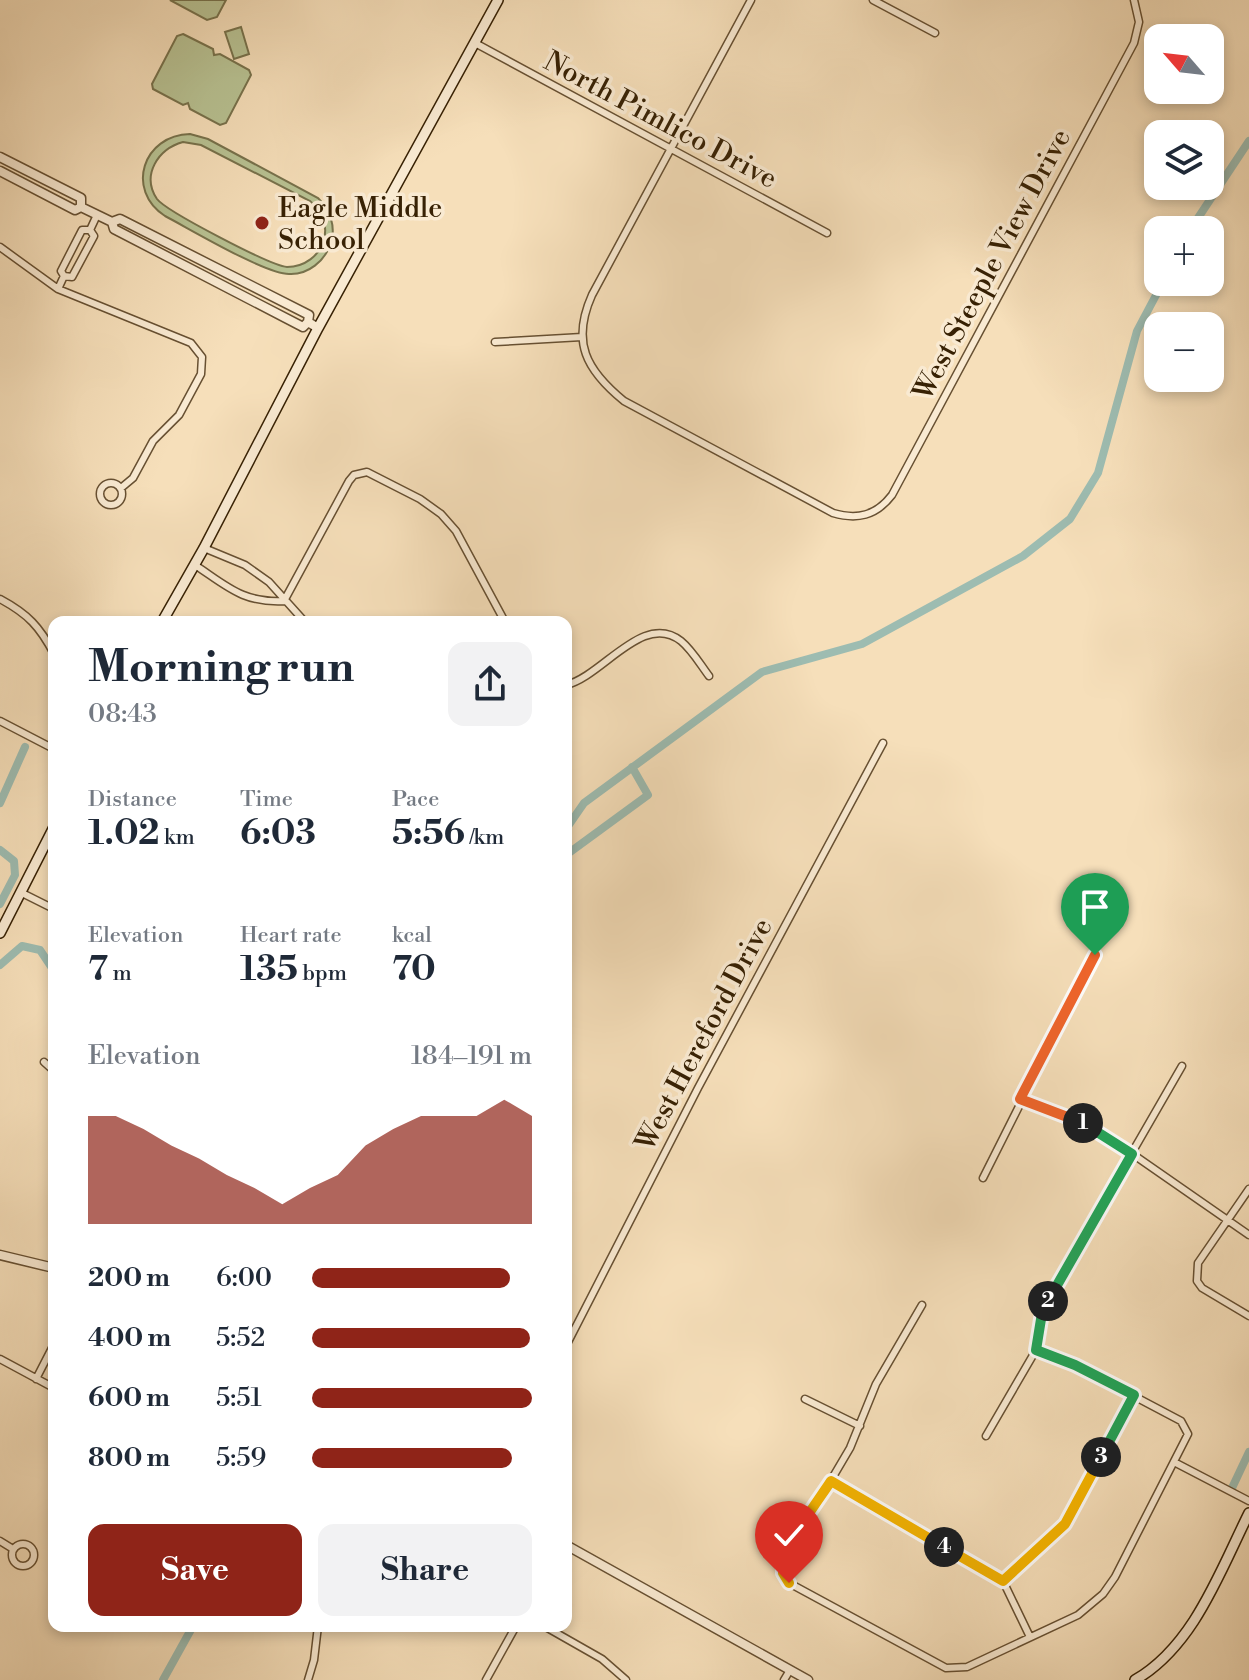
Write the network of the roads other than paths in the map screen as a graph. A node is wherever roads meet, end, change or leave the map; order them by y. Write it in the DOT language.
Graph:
graph roads {
  1 [pos="498,0"];
  2 [pos="751,0"];
  3 [pos="873,0"];
  4 [pos="1134,0"];
  5 [pos="935,33"];
  6 [pos="475,43"];
  7 [pos="671,149"];
  8 [pos="0,157"];
  9 [pos="0,171"];
  10 [pos="81,207"];
  11 [pos="97,215"];
  12 [pos="90,230"];
  13 [pos="827,233"];
  14 [pos="0,247"];
  15 [pos="64,276"];
  16 [pos="58,289"];
  17 [pos="318,328"];
  18 [pos="582,337"];
  19 [pos="495,342"];
  20 [pos="121,488"];
  21 [pos="204,548"];
  22 [pos="195,565"];
  23 [pos="0,599"];
  24 [pos="284,601"];
  25 [pos="165,616"];
  26 [pos="299,616"];
  27 [pos="502,616"];
  28 [pos="48,642"];
  29 [pos="709,676"];
  30 [pos="572,683"];
  31 [pos="0,721"];
  32 [pos="883,743"];
  33 [pos="48,746"];
  34 [pos="48,838"];
  35 [pos="20,892"];
  36 [pos="48,906"];
  37 [pos="0,933"];
  38 [pos="1095,955"];
  39 [pos="44,1062"];
  40 [pos="48,1066"];
  41 [pos="1182,1066"];
  42 [pos="1020,1099"];
  43 [pos="1132,1154"];
  44 [pos="983,1178"];
  45 [pos="1249,1189"];
  46 [pos="1228,1223"];
  47 [pos="1249,1235"];
  48 [pos="0,1255"];
  49 [pos="48,1267"];
  50 [pos="922,1305"];
  51 [pos="1249,1316"];
  52 [pos="572,1334"];
  53 [pos="1036,1350"];
  54 [pos="48,1356"];
  55 [pos="0,1359"];
  56 [pos="36,1379"];
  57 [pos="48,1385"];
  58 [pos="1134,1395"];
  59 [pos="805,1399"];
  60 [pos="860,1426"];
  61 [pos="986,1436"];
  62 [pos="1174,1462"];
  63 [pos="831,1481"];
  64 [pos="1249,1501"];
  65 [pos="1249,1513"];
  66 [pos="0,1541"];
  67 [pos="572,1548"];
  68 [pos="13,1549"];
  69 [pos="1003,1581"];
  70 [pos="317,1632"];
  71 [pos="513,1632"];
  72 [pos="555,1632"];
  73 [pos="1030,1637"];
  74 [pos="790,1670"];
  75 [pos="804,1679"];
  76 [pos="308,1680"];
  77 [pos="486,1680"];
  78 [pos="626,1680"];
  79 [pos="784,1680"];
  80 [pos="1135,1680"];
  1 -- 6 [label="main road"];
  2 -- 7 [label="street"];
  3 -- 5 [label="street"];
  4 -- 18 [label="street, West Steeple View Drive"];
  6 -- 7 [label="street, North Pimlico Drive"];
  6 -- 17 [label="main road"];
  7 -- 13 [label="street, North Pimlico Drive"];
  7 -- 18 [label="street"];
  8 -- 10 [label="street"];
  9 -- 10 [label="street"];
  10 -- 11 [label="street"];
  11 -- 12 [label="street"];
  11 -- 17 [label="street"];
  12 -- 15 [label="street"];
  12 -- 15 [label="street"];
  14 -- 16 [label="street"];
  15 -- 16 [label="street"];
  16 -- 20 [label="street"];
  17 -- 21 [label="main road"];
  18 -- 19 [label="street"];
  21 -- 22 [label="main road"];
  21 -- 24 [label="street"];
  22 -- 24 [label="street"];
  22 -- 25 [label="main road"];
  23 -- 28 [label="street"];
  24 -- 26 [label="street"];
  24 -- 27 [label="street"];
  29 -- 30 [label="street"];
  31 -- 33 [label="street"];
  32 -- 52 [label="street, West Hereford Drive"];
  34 -- 35 [label="main road"];
  35 -- 36 [label="street"];
  35 -- 37 [label="main road"];
  38 -- 42 [label="street"];
  39 -- 40 [label="street"];
  41 -- 43 [label="street"];
  42 -- 43 [label="street"];
  42 -- 44 [label="street"];
  43 -- 46 [label="street"];
  43 -- 53 [label="street"];
  45 -- 46 [label="street"];
  46 -- 47 [label="street"];
  46 -- 51 [label="street"];
  48 -- 49 [label="street"];
  50 -- 60 [label="street"];
  53 -- 58 [label="street"];
  53 -- 61 [label="street"];
  54 -- 56 [label="street"];
  55 -- 56 [label="street"];
  56 -- 57 [label="street"];
  58 -- 62 [label="street"];
  58 -- 69 [label="street"];
  59 -- 60 [label="street"];
  60 -- 63 [label="street"];
  62 -- 64 [label="street"];
  62 -- 73 [label="street"];
  63 -- 69 [label="street"];
  63 -- 73 [label="street"];
  65 -- 80 [label="main road"];
  66 -- 68 [label="street"];
  67 -- 74 [label="street"];
  69 -- 73 [label="street"];
  70 -- 76 [label="street"];
  71 -- 77 [label="street"];
  72 -- 78 [label="street"];
  74 -- 75 [label="street"];
  74 -- 79 [label="street"];
}
